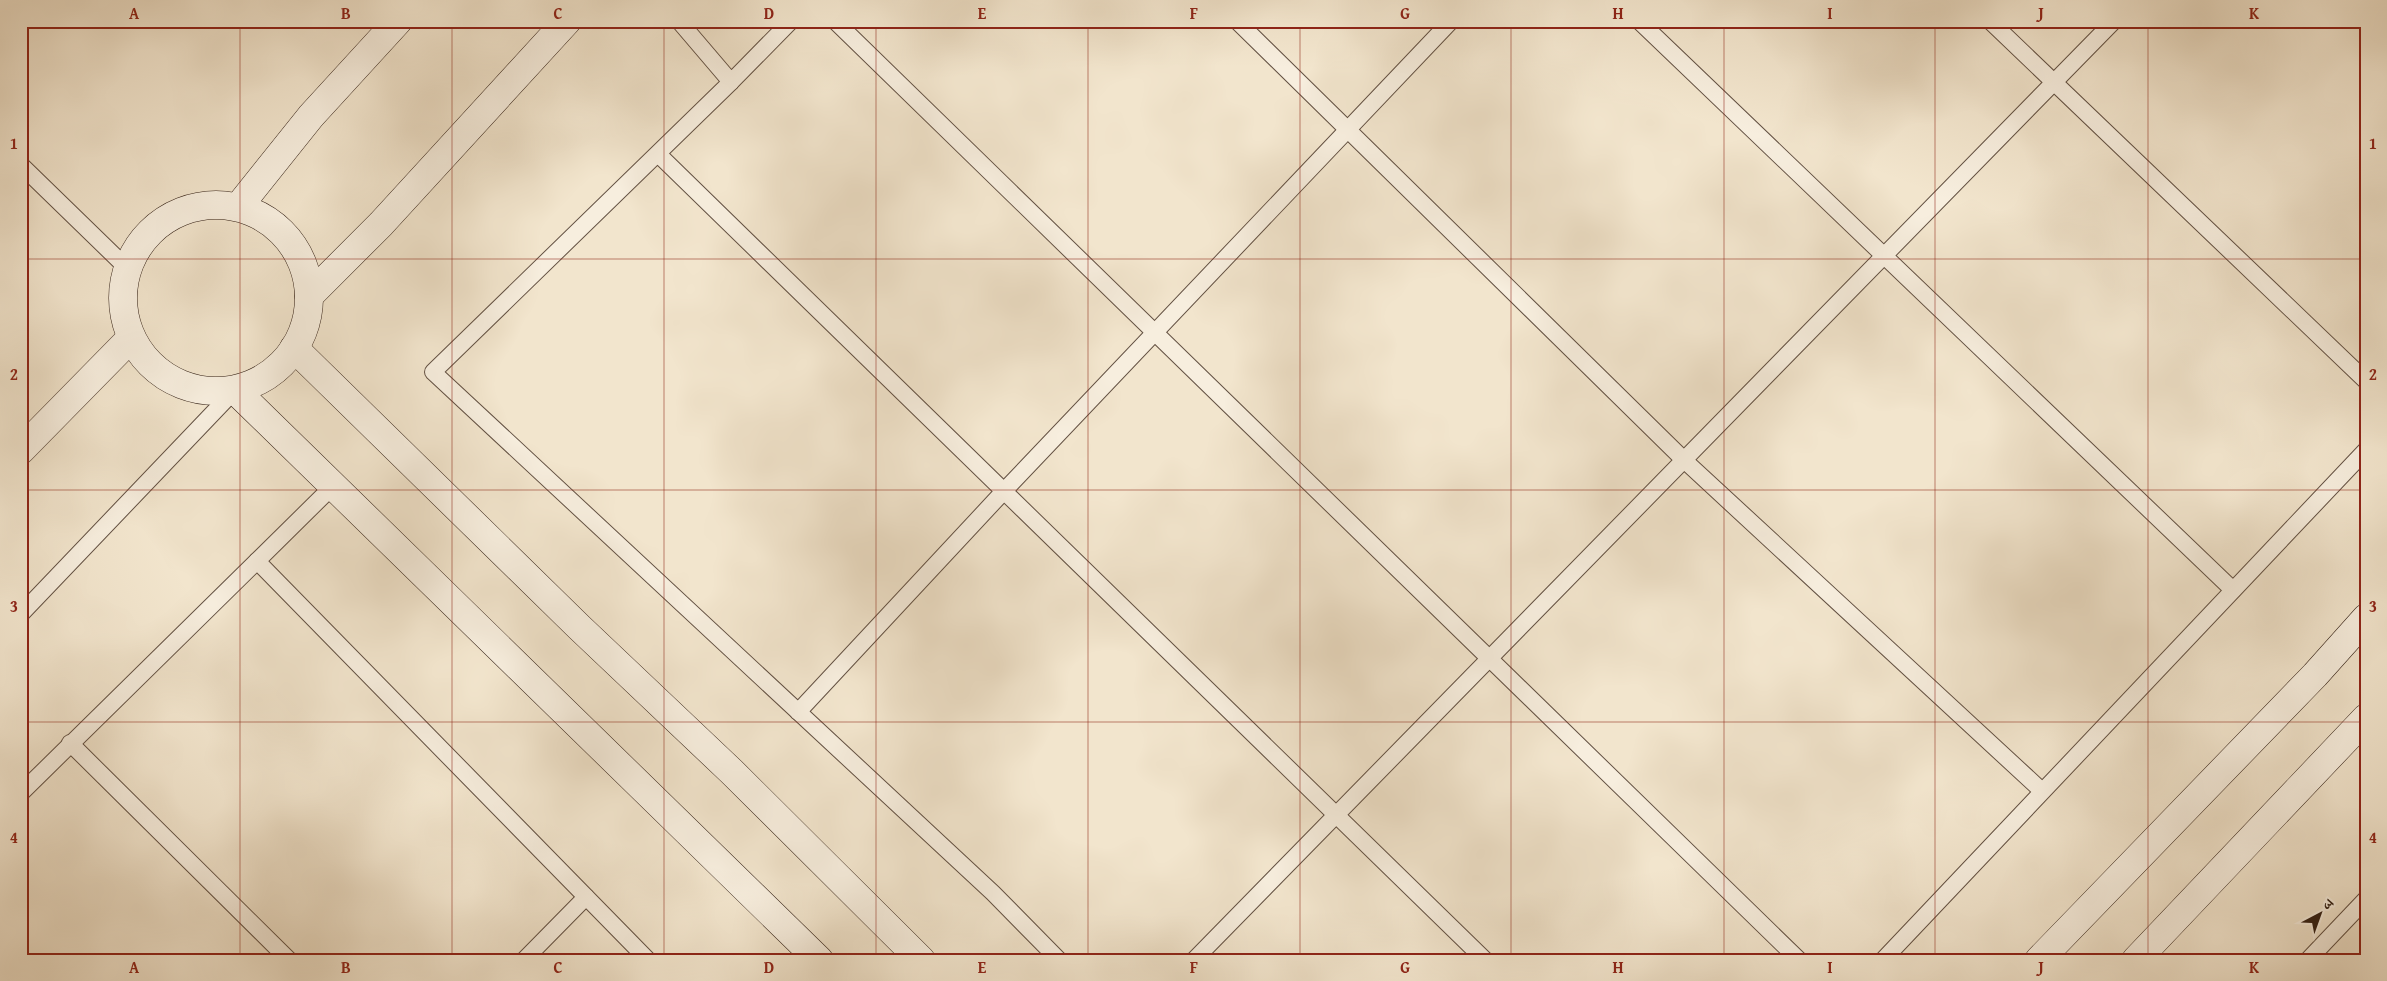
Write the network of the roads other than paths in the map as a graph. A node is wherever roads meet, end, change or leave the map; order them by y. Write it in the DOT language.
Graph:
graph roads {
  1 [pos="398,21"];
  2 [pos="567,21"];
  3 [pos="679,21"];
  4 [pos="790,21"];
  5 [pos="835,21"];
  6 [pos="1237,21"];
  7 [pos="1451,21"];
  8 [pos="1639,21"];
  9 [pos="1990,21"];
  10 [pos="2114,21"];
  11 [pos="732,82"];
  12 [pos="2054,83"];
  13 [pos="1346,129"];
  14 [pos="658,154"];
  15 [pos="21,165"];
  16 [pos="239,206"];
  17 [pos="1884,256"];
  18 [pos="128,269"];
  19 [pos="310,296"];
  20 [pos="1155,332"];
  21 [pos="131,338"];
  22 [pos="294,348"];
  23 [pos="2366,381"];
  24 [pos="235,390"];
  25 [pos="21,450"];
  26 [pos="2366,450"];
  27 [pos="1684,460"];
  28 [pos="333,486"];
  29 [pos="1004,491"];
  30 [pos="256,561"];
  31 [pos="2232,590"];
  32 [pos="21,614"];
  33 [pos="2366,618"];
  34 [pos="1490,658"];
  35 [pos="798,712"];
  36 [pos="2366,718"];
  37 [pos="70,743"];
  38 [pos="2042,791"];
  39 [pos="21,793"];
  40 [pos="1336,815"];
  41 [pos="586,897"];
  42 [pos="2366,899"];
  43 [pos="289,960"];
  44 [pos="524,960"];
  45 [pos="648,960"];
  46 [pos="819,960"];
  47 [pos="921,960"];
  48 [pos="1059,960"];
  49 [pos="1194,960"];
  50 [pos="1485,960"];
  51 [pos="1799,960"];
  52 [pos="1883,960"];
  53 [pos="2039,960"];
  54 [pos="2136,960"];
  55 [pos="2308,960"];
  1 -- 16 [label="street"];
  2 -- 19 [label="street"];
  3 -- 11 [label="lane"];
  4 -- 11 [label="lane"];
  5 -- 20 [label="lane"];
  6 -- 13 [label="lane"];
  7 -- 13 [label="lane"];
  8 -- 17 [label="lane"];
  9 -- 12 [label="lane"];
  10 -- 12 [label="lane"];
  11 -- 14 [label="lane"];
  12 -- 17 [label="lane"];
  12 -- 23 [label="lane"];
  13 -- 20 [label="lane"];
  13 -- 27 [label="lane"];
  14 -- 29 [label="lane"];
  14 -- 35 [label="lane"];
  15 -- 18 [label="lane"];
  16 -- 18 [label="street"];
  16 -- 19 [label="street"];
  17 -- 27 [label="lane"];
  17 -- 31 [label="lane"];
  18 -- 21 [label="street"];
  19 -- 22 [label="street"];
  20 -- 29 [label="lane"];
  20 -- 34 [label="lane"];
  21 -- 24 [label="street"];
  21 -- 25 [label="street"];
  22 -- 24 [label="street"];
  22 -- 47 [label="street"];
  24 -- 28 [label="street"];
  24 -- 32 [label="lane"];
  26 -- 31 [label="lane"];
  27 -- 34 [label="lane"];
  27 -- 38 [label="lane"];
  28 -- 30 [label="lane"];
  28 -- 46 [label="street"];
  29 -- 35 [label="lane"];
  29 -- 40 [label="lane"];
  30 -- 37 [label="lane"];
  30 -- 41 [label="lane"];
  31 -- 38 [label="lane"];
  33 -- 53 [label="street"];
  34 -- 40 [label="lane"];
  34 -- 51 [label="lane"];
  35 -- 48 [label="lane"];
  36 -- 54 [label="street"];
  37 -- 39 [label="lane"];
  37 -- 43 [label="lane"];
  38 -- 52 [label="lane"];
  40 -- 49 [label="lane"];
  40 -- 50 [label="lane"];
  41 -- 44 [label="lane"];
  41 -- 45 [label="lane"];
  42 -- 55 [label="lane"];
}
